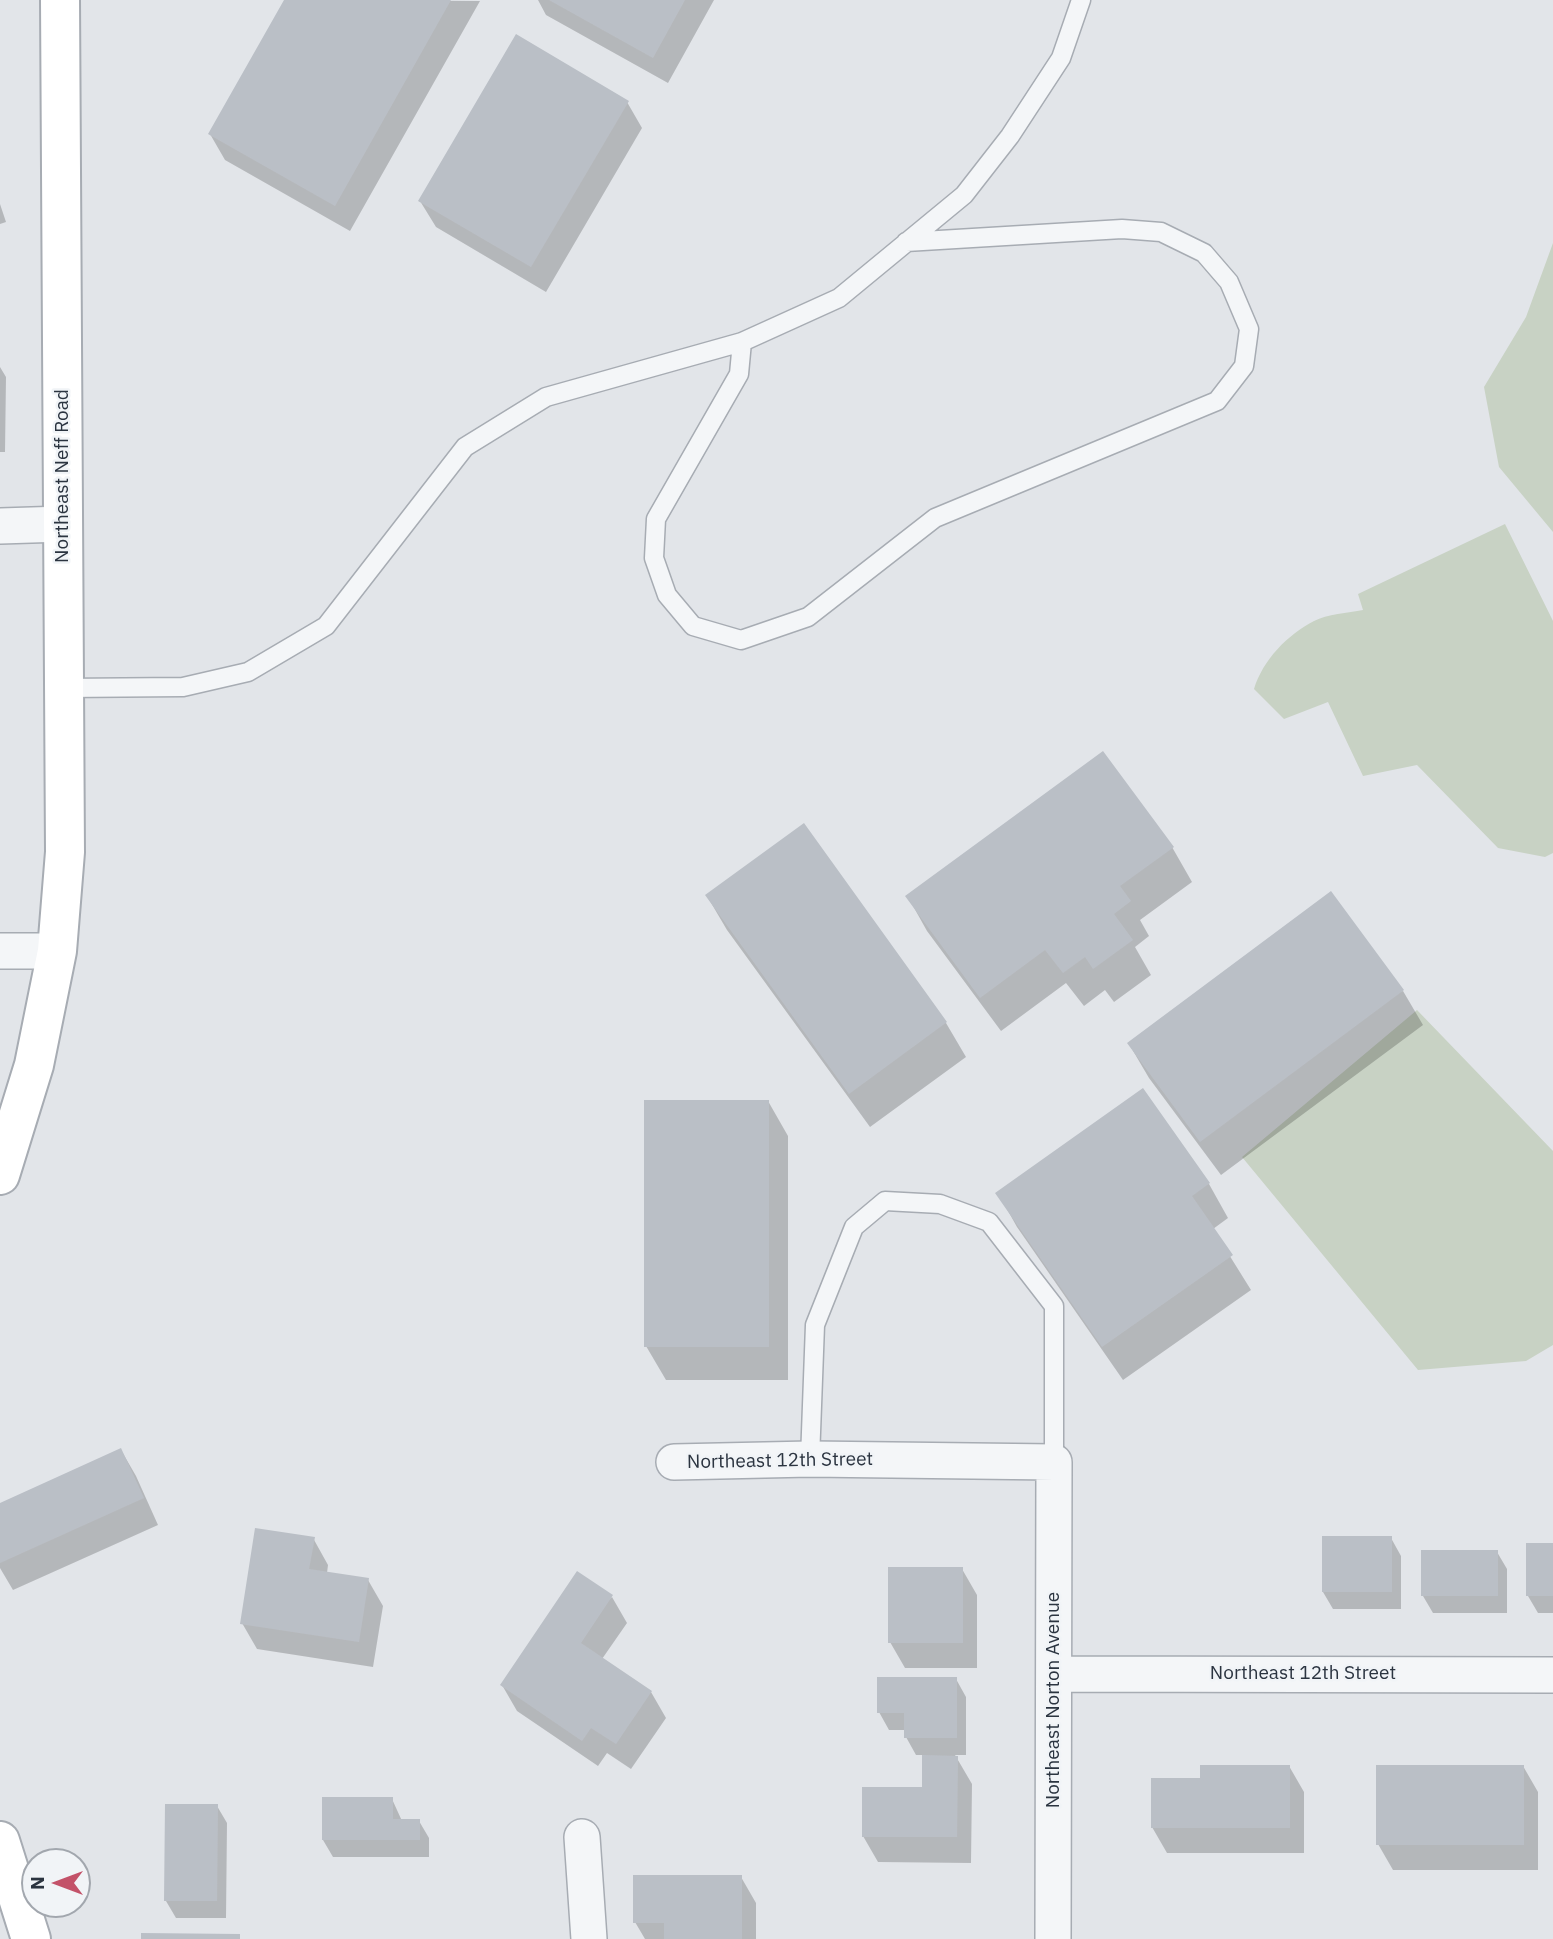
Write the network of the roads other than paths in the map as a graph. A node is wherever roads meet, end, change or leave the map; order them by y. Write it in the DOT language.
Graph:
graph roads {
  1 [pos="60,0"];
  2 [pos="1081,0"];
  3 [pos="906,242"];
  4 [pos="742,342"];
  5 [pos="63,524"];
  6 [pos="0,526"];
  7 [pos="64,688"];
  8 [pos="0,951"];
  9 [pos="57,951"];
  10 [pos="0,1175"];
  11 [pos="810,1460"];
  12 [pos="674,1462"];
  13 [pos="1054,1462"];
  14 [pos="1054,1674"];
  15 [pos="1553,1675"];
  16 [pos="582,1837"];
  17 [pos="0,1841"];
  18 [pos="31,1939"];
  19 [pos="589,1939"];
  20 [pos="1053,1939"];
  1 -- 5 [label="main road, Northeast Neff Road"];
  2 -- 3 [label="lane"];
  3 -- 4 [label="lane"];
  3 -- 4 [label="lane"];
  4 -- 7 [label="lane"];
  5 -- 6 [label="street"];
  5 -- 7 [label="main road, Northeast Neff Road"];
  7 -- 9 [label="main road, Northeast Neff Road"];
  8 -- 9 [label="street"];
  9 -- 10 [label="main road, Northeast Neff Road"];
  11 -- 12 [label="street, Northeast 12th Street"];
  11 -- 13 [label="street, Northeast 12th Street"];
  11 -- 13 [label="lane"];
  13 -- 14 [label="street, Northeast Norton Avenue"];
  14 -- 15 [label="street, Northeast 12th Street"];
  14 -- 20 [label="street, Northeast Norton Avenue"];
  16 -- 19 [label="street"];
  17 -- 18 [label="main road"];
}
